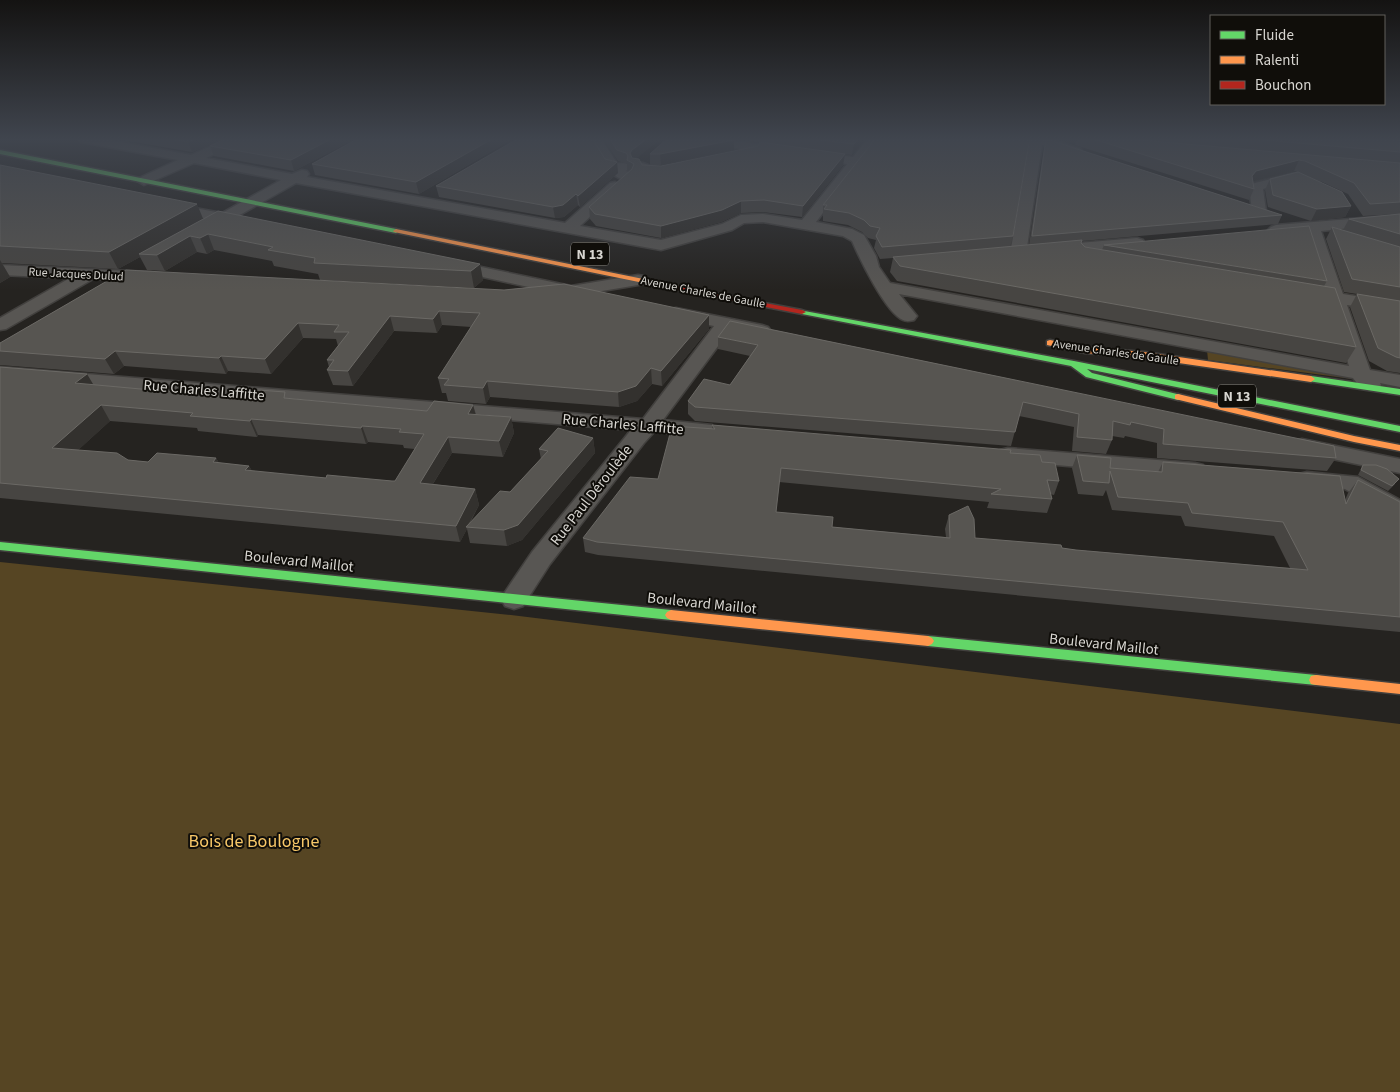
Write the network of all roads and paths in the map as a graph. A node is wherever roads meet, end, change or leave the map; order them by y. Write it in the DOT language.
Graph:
graph roads {
  1 [pos="205,189"];
  2 [pos="276,189"];
  3 [pos="352,189"];
  4 [pos="606,189"];
  5 [pos="834,189"];
  6 [pos="1033,189"];
  7 [pos="1257,189"];
  8 [pos="438,190"];
  9 [pos="271,192"];
  10 [pos="252,195"];
  11 [pos="287,195"];
  12 [pos="418,202"];
  13 [pos="150,203"];
  14 [pos="223,219"];
  15 [pos="1400,219"];
  16 [pos="256,225"];
  17 [pos="806,225"];
  18 [pos="1312,227"];
  19 [pos="206,229"];
  20 [pos="567,229"];
  21 [pos="1260,232"];
  22 [pos="1344,238"];
  23 [pos="1152,242"];
  24 [pos="1029,253"];
  25 [pos="147,261"];
  26 [pos="435,262"];
  27 [pos="1114,262"];
  28 [pos="888,265"];
  29 [pos="871,267"];
  30 [pos="0,270"];
  31 [pos="90,274"];
  32 [pos="122,276"];
  33 [pos="170,278"];
  34 [pos="638,280"];
  35 [pos="886,287"];
  36 [pos="1289,290"];
  37 [pos="572,291"];
  38 [pos="511,296"];
  39 [pos="1335,297"];
  40 [pos="611,299"];
  41 [pos="1400,308"];
  42 [pos="658,309"];
  43 [pos="888,312"];
  44 [pos="913,317"];
  45 [pos="726,323"];
  46 [pos="0,325"];
  47 [pos="783,335"];
  48 [pos="1039,341"];
  49 [pos="1086,350"];
  50 [pos="1074,364"];
  51 [pos="0,374"];
  52 [pos="1362,374"];
  53 [pos="1208,376"];
  54 [pos="1400,381"];
  55 [pos="1380,388"];
  56 [pos="1400,392"];
  57 [pos="648,426"];
  58 [pos="1400,429"];
  59 [pos="725,432"];
  60 [pos="1287,442"];
  61 [pos="1350,447"];
  62 [pos="1400,448"];
  63 [pos="988,454"];
  64 [pos="1400,466"];
  65 [pos="1213,471"];
  66 [pos="1292,478"];
  67 [pos="1350,482"];
  68 [pos="1400,510"];
  69 [pos="0,546"];
  70 [pos="514,599"];
  71 [pos="1400,689"];
  1 -- 10 [label="main road, Avenue Charles de Gaulle / N 13"];
  2 -- 9 [label="street"];
  3 -- 12 [label="street"];
  4 -- 20 [label="street"];
  5 -- 17 [label="street"];
  6 -- 24 [label="street"];
  7 -- 18 [label="street"];
  8 -- 12 [label="street"];
  9 -- 10 [label="street"];
  9 -- 11 [label="main road"];
  10 -- 14 [label="street"];
  10 -- 34 [label="main road, Avenue Charles de Gaulle / N 13"];
  12 -- 20 [label="street"];
  13 -- 14 [label="street"];
  14 -- 16 [label="street"];
  14 -- 19 [label="street"];
  15 -- 18 [label="street"];
  17 -- 20 [label="street"];
  17 -- 29 [label="street"];
  18 -- 21 [label="street"];
  18 -- 22 [label="street"];
  18 -- 39 [label="street"];
  23 -- 24 [label="street"];
  24 -- 27 [label="street"];
  25 -- 32 [label="street"];
  26 -- 37 [label="street"];
  28 -- 29 [label="street"];
  29 -- 35 [label="street"];
  30 -- 31 [label="street, Rue Jacques Dulud"];
  31 -- 32 [label="street, Rue Jacques Dulud"];
  31 -- 46 [label="street"];
  32 -- 33 [label="street, Rue Jacques Dulud"];
  34 -- 37 [label="street"];
  34 -- 50 [label="main road, Avenue Charles de Gaulle / N 13"];
  35 -- 44 [label="street"];
  35 -- 52 [label="street, Avenue Charles de Gaulle"];
  36 -- 39 [label="street"];
  37 -- 38 [label="street"];
  37 -- 40 [label="street"];
  39 -- 41 [label="street"];
  39 -- 52 [label="street"];
  42 -- 45 [label="street, Avenue Charles de Gaulle"];
  43 -- 44 [label="main road"];
  45 -- 47 [label="street, Avenue Charles de Gaulle"];
  45 -- 57 [label="street, Rue Paul Déroulède"];
  48 -- 49 [label="main road, Avenue Charles de Gaulle / N 13"];
  49 -- 53 [label="main road, N 13"];
  49 -- 55 [label="main road, Avenue Charles de Gaulle"];
  50 -- 58 [label="main road, N 13"];
  50 -- 61 [label="main road, Avenue Charles de Gaulle"];
  51 -- 57 [label="street, Rue Charles Laffitte"];
  52 -- 54 [label="street, Avenue Charles de Gaulle"];
  52 -- 55 [label="street, Avenue Charles de Gaulle"];
  55 -- 56 [label="main road, Avenue Charles de Gaulle"];
  57 -- 59 [label="street, Rue Charles Laffitte"];
  57 -- 70 [label="street, Rue Paul Déroulède"];
  60 -- 61 [label="street, Avenue Charles de Gaulle"];
  61 -- 62 [label="main road, Avenue Charles de Gaulle"];
  61 -- 64 [label="street, Avenue Charles de Gaulle"];
  61 -- 67 [label="street"];
  63 -- 65 [label="street"];
  66 -- 67 [label="street"];
  67 -- 68 [label="street"];
  69 -- 70 [label="main road, Boulevard Maillot"];
  70 -- 71 [label="main road, Boulevard Maillot"];
}
